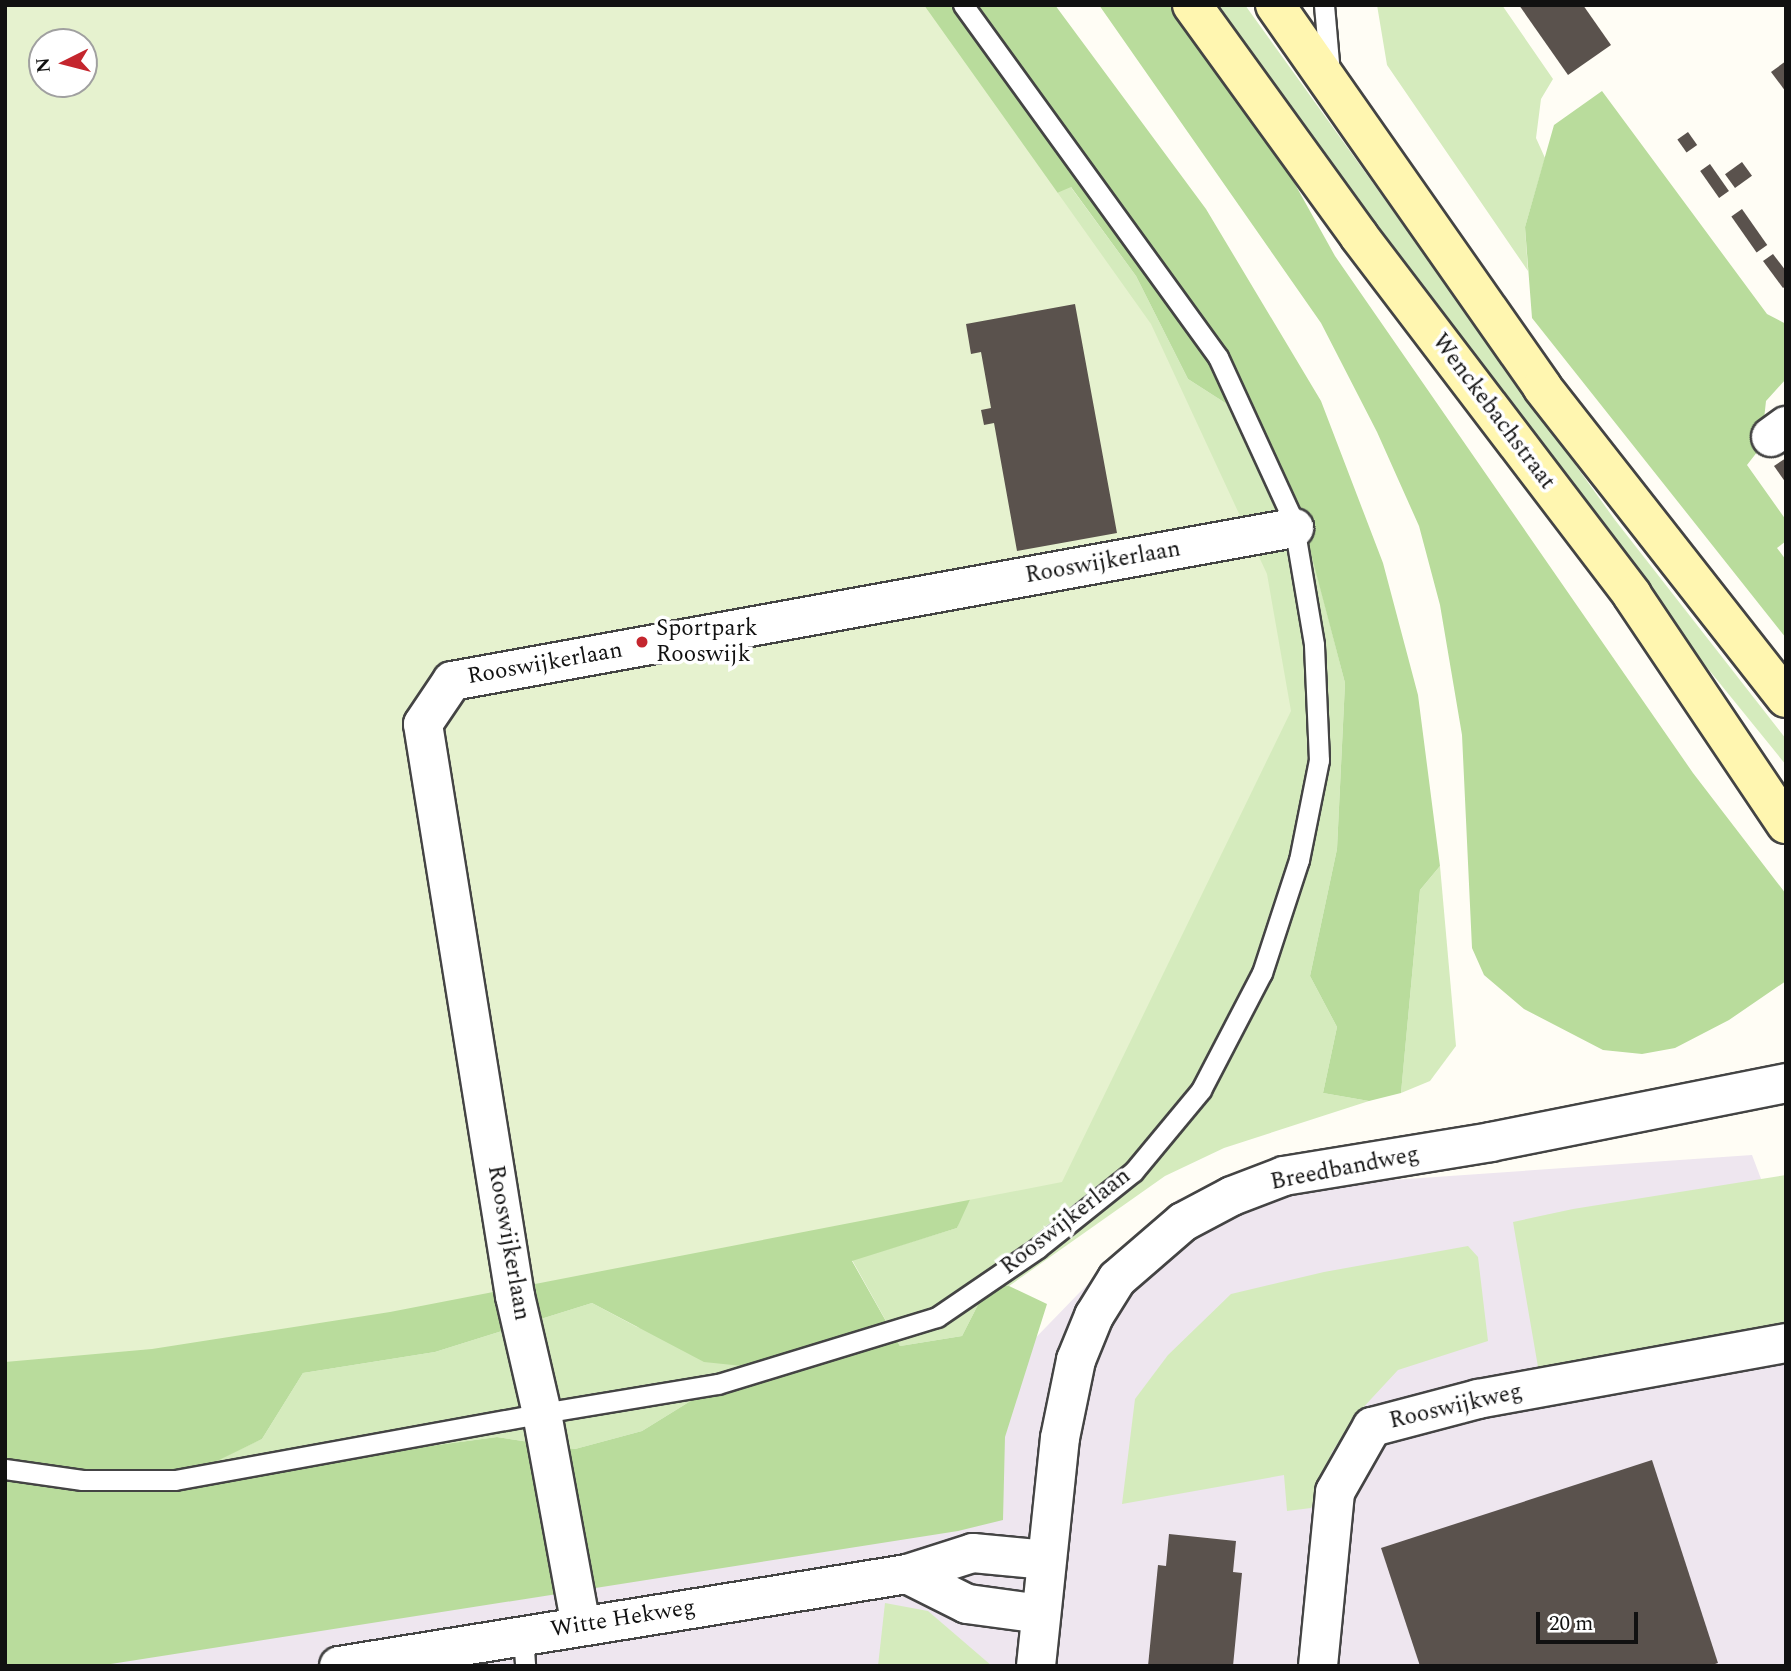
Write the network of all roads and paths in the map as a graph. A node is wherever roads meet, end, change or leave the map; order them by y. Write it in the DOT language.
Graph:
graph roads {
  1 [pos="962,5"];
  2 [pos="1192,5"];
  3 [pos="1275,5"];
  4 [pos="1324,5"];
  5 [pos="1331,84"];
  6 [pos="1294,528"];
  7 [pos="1786,698"];
  8 [pos="1786,824"];
  9 [pos="1786,1083"];
  10 [pos="1786,1343"];
  11 [pos="542,1413"];
  12 [pos="5,1469"];
  13 [pos="1047,1560"];
  14 [pos="907,1574"];
  15 [pos="1041,1614"];
  16 [pos="581,1626"];
  17 [pos="524,1650"];
  18 [pos="339,1666"];
  19 [pos="1036,1666"];
  20 [pos="1318,1666"];
  1 -- 6 [label="lane, Rooswijkerlaan"];
  2 -- 8 [label="street, Wenckebachstraat"];
  3 -- 5 [label="street"];
  4 -- 5 [label="lane"];
  5 -- 7 [label="street"];
  6 -- 11 [label="lane, Rooswijkerlaan"];
  6 -- 11 [label="street, Rooswijkerlaan"];
  9 -- 13 [label="street, Breedbandweg"];
  10 -- 20 [label="street, Rooswijkweg"];
  11 -- 12 [label="lane, Rooswijkerlaan"];
  11 -- 16 [label="street, Rooswijkerlaan"];
  13 -- 14 [label="street, Witte Hekweg"];
  13 -- 15 [label="street, Breedbandweg"];
  14 -- 15 [label="street"];
  14 -- 16 [label="street, Witte Hekweg"];
  15 -- 19 [label="street, Breedbandweg"];
  16 -- 17 [label="street, Witte Hekweg"];
  17 -- 18 [label="street, Witte Hekweg"];
}
